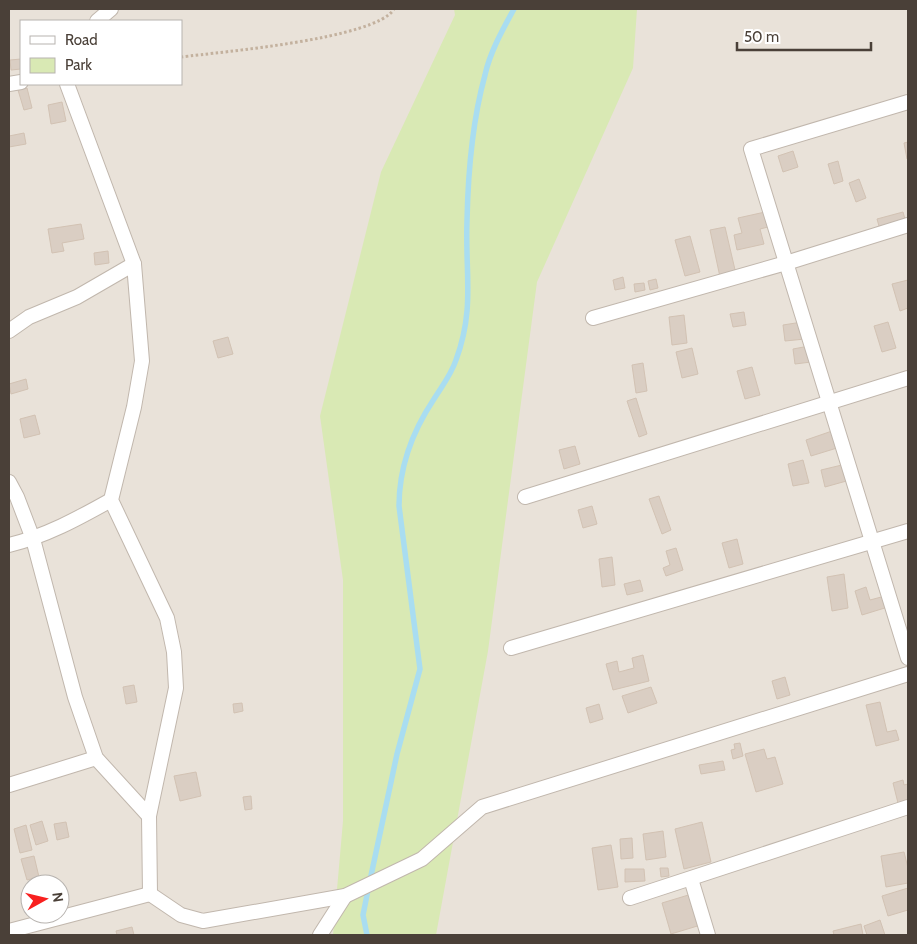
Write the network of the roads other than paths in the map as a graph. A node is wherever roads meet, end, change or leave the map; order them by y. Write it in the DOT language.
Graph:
graph roads {
  1 [pos="111,9"];
  2 [pos="98,20"];
  3 [pos="67,85"];
  4 [pos="908,102"];
  5 [pos="908,225"];
  6 [pos="786,263"];
  7 [pos="134,264"];
  8 [pos="593,318"];
  9 [pos="9,331"];
  10 [pos="908,378"];
  11 [pos="829,402"];
  12 [pos="9,482"];
  13 [pos="525,497"];
  14 [pos="111,500"];
  15 [pos="908,531"];
  16 [pos="33,539"];
  17 [pos="872,542"];
  18 [pos="9,545"];
  19 [pos="511,648"];
  20 [pos="908,658"];
  21 [pos="908,674"];
  22 [pos="96,758"];
  23 [pos="9,786"];
  24 [pos="908,807"];
  25 [pos="149,816"];
  26 [pos="691,879"];
  27 [pos="150,894"];
  28 [pos="345,896"];
  29 [pos="630,898"];
  30 [pos="9,931"];
  31 [pos="320,935"];
  32 [pos="708,935"];
  1 -- 2 [label="street"];
  3 -- 7 [label="street"];
  4 -- 6 [label="street"];
  5 -- 6 [label="street"];
  6 -- 8 [label="street"];
  6 -- 11 [label="street"];
  7 -- 9 [label="street"];
  7 -- 14 [label="street"];
  10 -- 11 [label="street"];
  11 -- 13 [label="street"];
  11 -- 17 [label="street"];
  12 -- 16 [label="street"];
  14 -- 16 [label="street"];
  14 -- 25 [label="street"];
  15 -- 17 [label="street"];
  16 -- 18 [label="street"];
  16 -- 22 [label="street"];
  17 -- 19 [label="street"];
  17 -- 20 [label="street"];
  21 -- 28 [label="street"];
  22 -- 23 [label="street"];
  22 -- 25 [label="street"];
  24 -- 26 [label="street"];
  25 -- 27 [label="street"];
  26 -- 29 [label="street"];
  26 -- 32 [label="street"];
  27 -- 28 [label="street"];
  27 -- 30 [label="street"];
  28 -- 31 [label="street"];
}
